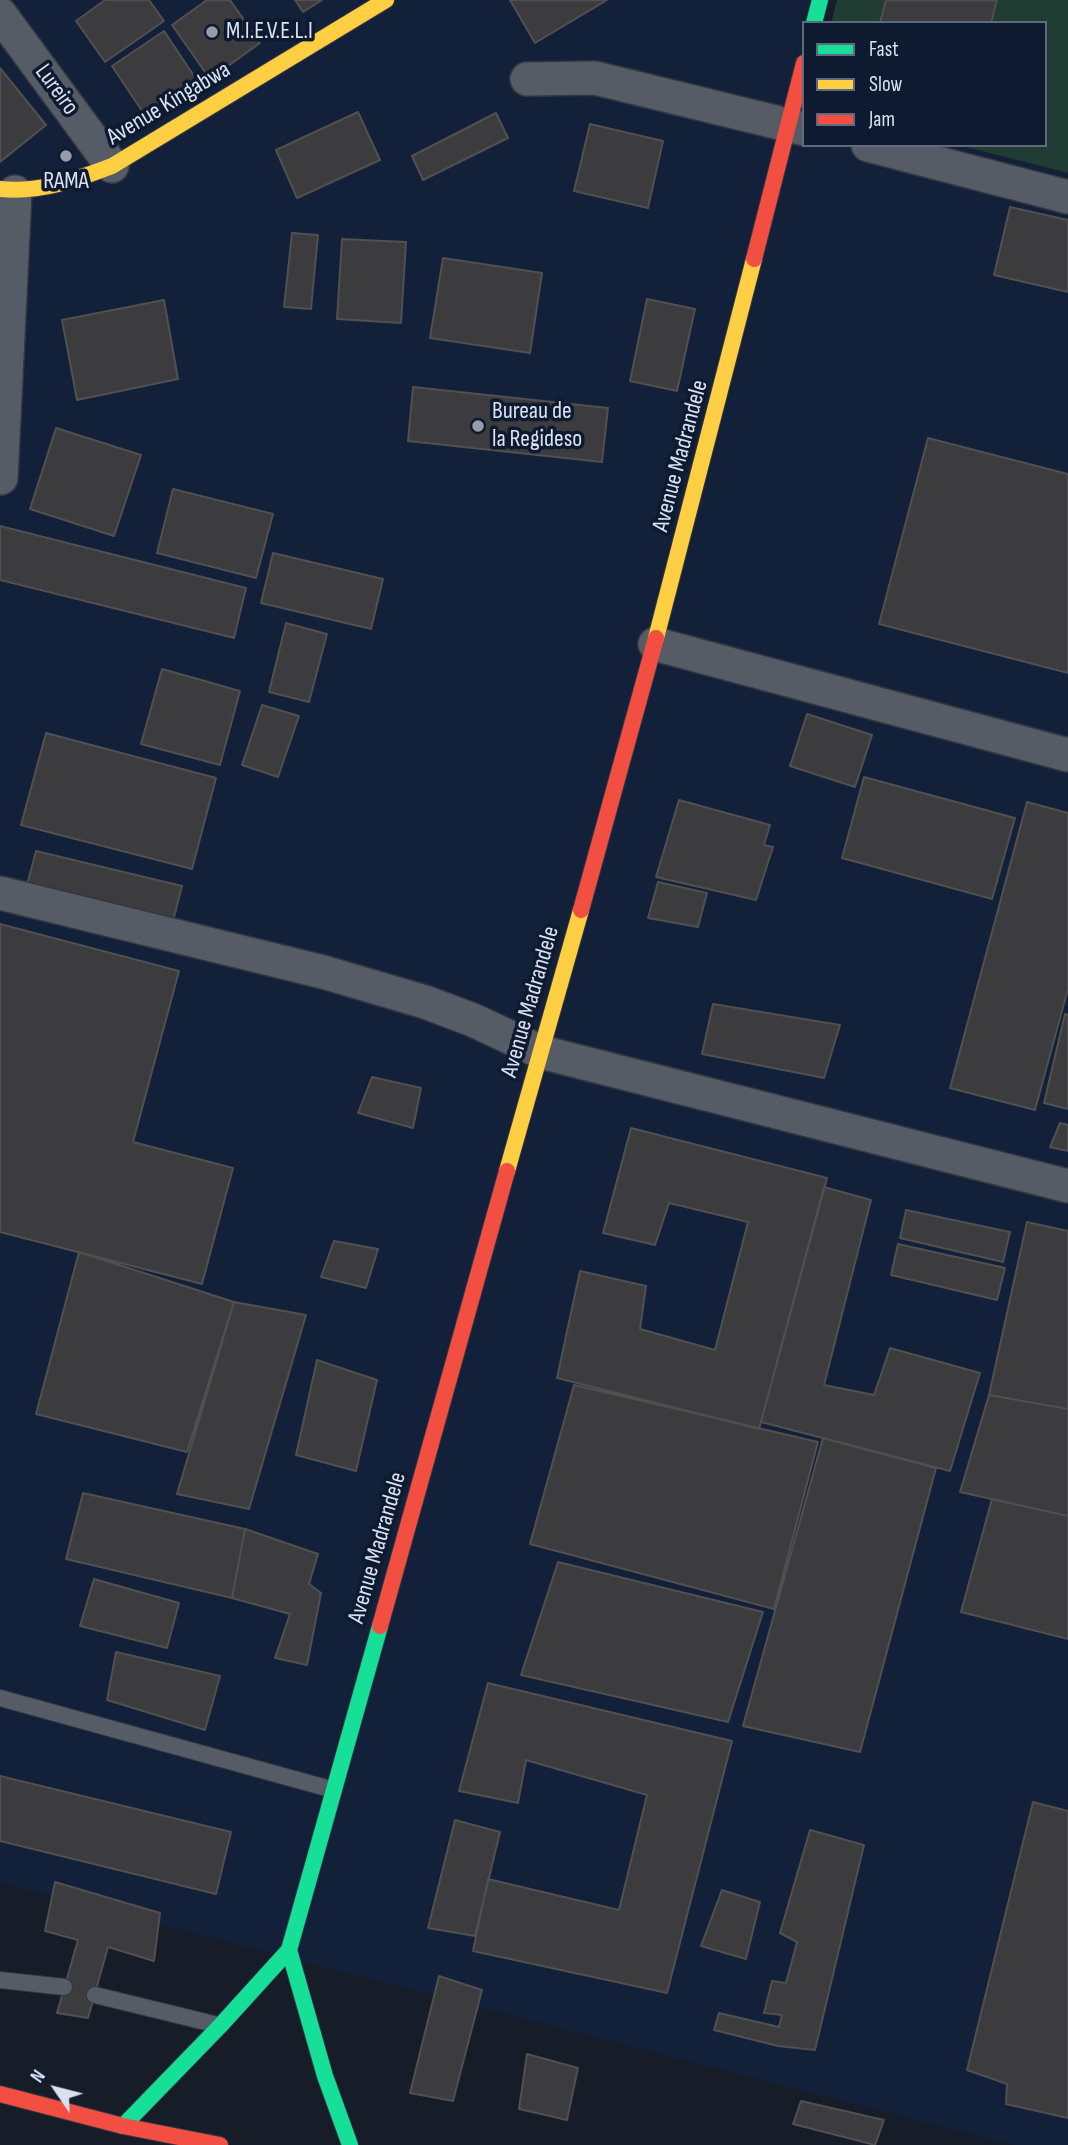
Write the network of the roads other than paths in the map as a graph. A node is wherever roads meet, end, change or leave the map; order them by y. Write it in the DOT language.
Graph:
graph roads {
  1 [pos="386,0"];
  2 [pos="820,0"];
  3 [pos="0,14"];
  4 [pos="815,21"];
  5 [pos="527,79"];
  6 [pos="802,79"];
  7 [pos="796,127"];
  8 [pos="876,147"];
  9 [pos="112,166"];
  10 [pos="8,190"];
  11 [pos="1068,197"];
  12 [pos="1,478"];
  13 [pos="655,644"];
  14 [pos="1068,755"];
  15 [pos="0,893"];
  16 [pos="541,1052"];
  17 [pos="1068,1186"];
  18 [pos="0,1698"];
  19 [pos="334,1790"];
  20 [pos="289,1950"];
  21 [pos="0,1980"];
  22 [pos="64,1987"];
  23 [pos="95,1995"];
  24 [pos="220,2026"];
  25 [pos="0,2094"];
  26 [pos="123,2126"];
  27 [pos="220,2145"];
  28 [pos="350,2145"];
  1 -- 9 [label="street, Avenue Kingabwa"];
  2 -- 4 [label="street"];
  3 -- 9 [label="street, Lureiro"];
  5 -- 7 [label="street"];
  6 -- 7 [label="street, Avenue Madrandele"];
  7 -- 13 [label="street, Avenue Madrandele"];
  8 -- 11 [label="street"];
  9 -- 10 [label="street, Avenue Kingabwa"];
  10 -- 12 [label="street"];
  13 -- 14 [label="street"];
  13 -- 16 [label="street, Avenue Madrandele"];
  15 -- 16 [label="street"];
  16 -- 17 [label="street"];
  16 -- 19 [label="street, Avenue Madrandele"];
  18 -- 19 [label="lane"];
  19 -- 20 [label="street, Avenue Madrandele"];
  20 -- 24 [label="street"];
  20 -- 28 [label="street"];
  21 -- 22 [label="lane"];
  23 -- 24 [label="lane"];
  24 -- 26 [label="street"];
  25 -- 26 [label="street"];
  26 -- 27 [label="street"];
}
